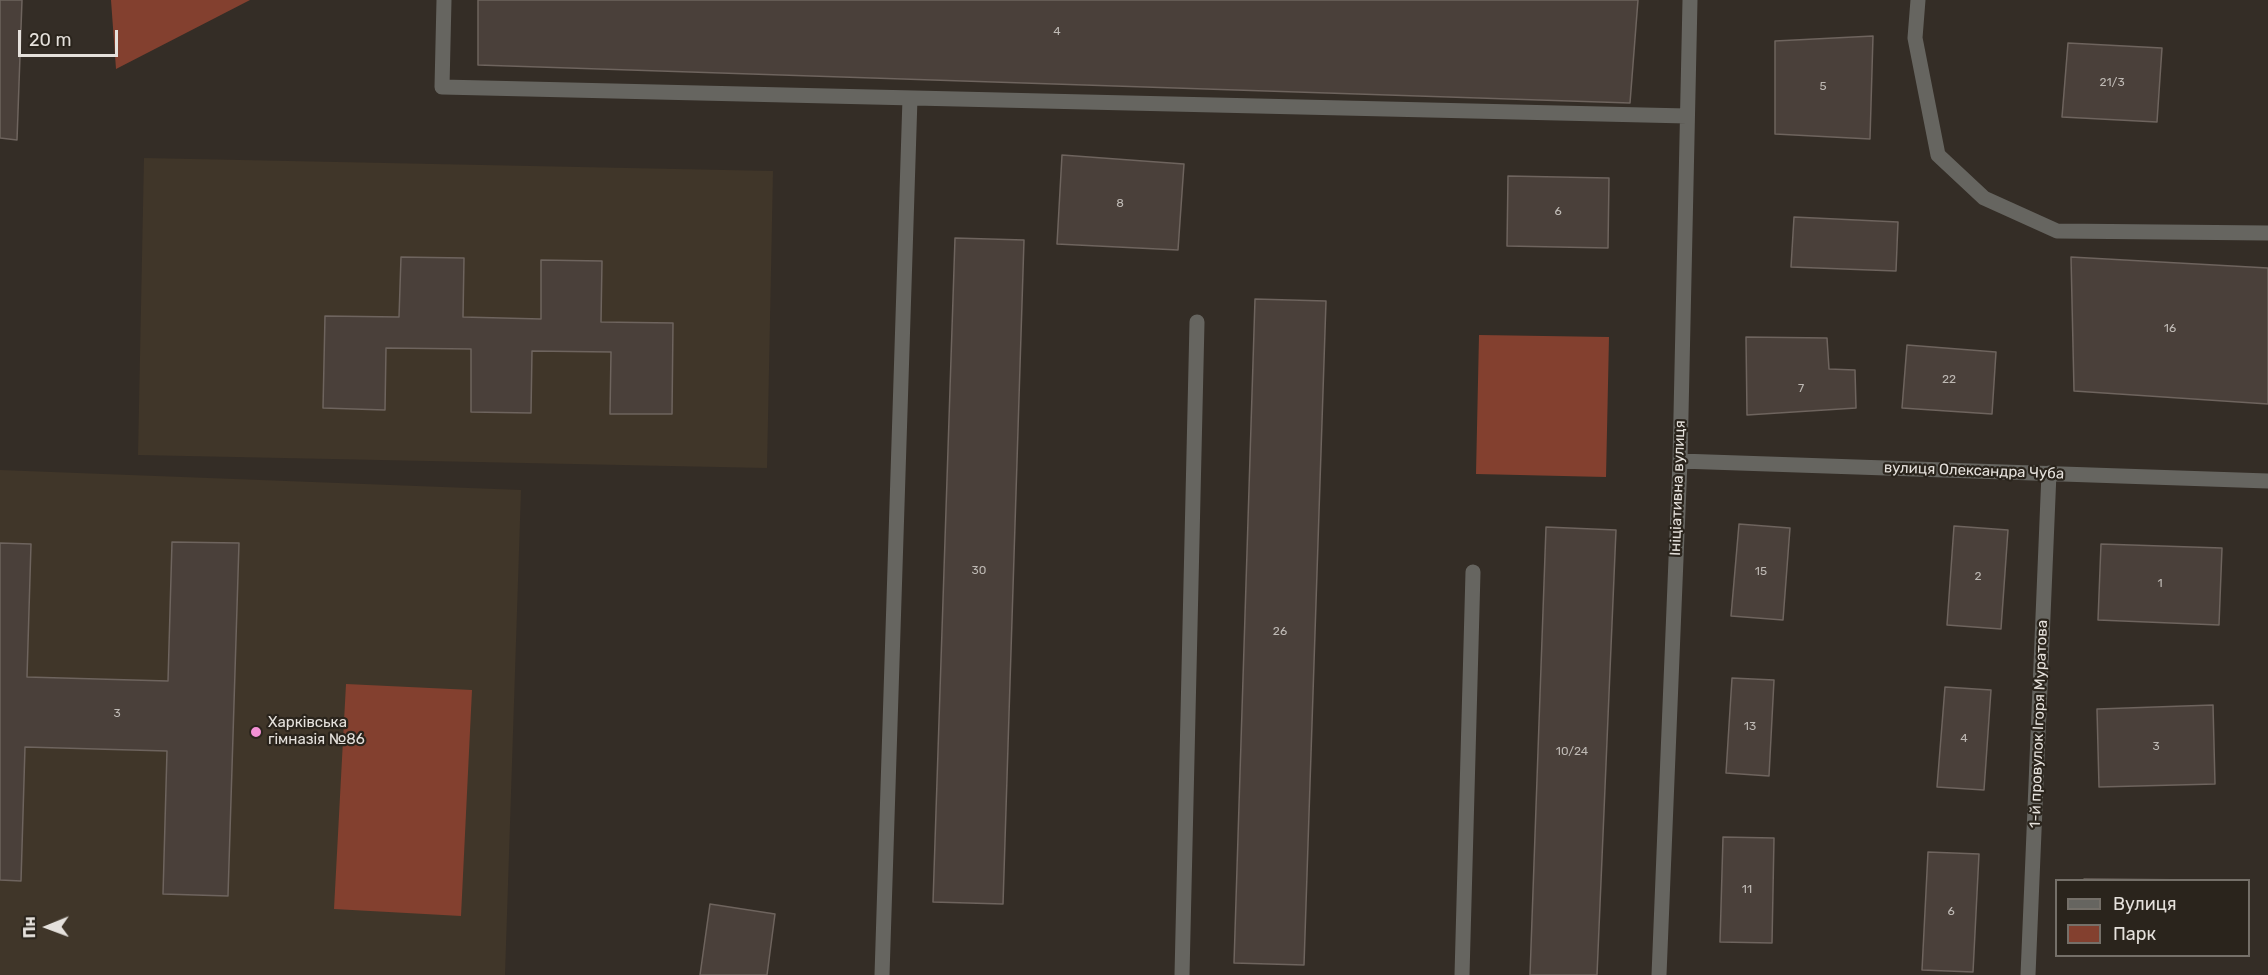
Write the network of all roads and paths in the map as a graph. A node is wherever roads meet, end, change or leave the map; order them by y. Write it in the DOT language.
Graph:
graph roads {
  1 [pos="444,0"];
  2 [pos="1690,0"];
  3 [pos="1917,0"];
  4 [pos="910,98"];
  5 [pos="1687,116"];
  6 [pos="2268,233"];
  7 [pos="1197,322"];
  8 [pos="1680,461"];
  9 [pos="2049,473"];
  10 [pos="2268,481"];
  11 [pos="1473,572"];
  12 [pos="882,975"];
  13 [pos="1182,975"];
  14 [pos="1462,975"];
  15 [pos="1659,975"];
  16 [pos="2028,975"];
  1 -- 4 [label="street"];
  2 -- 5 [label="street, Ініціативна вулиця"];
  3 -- 6 [label="street"];
  4 -- 5 [label="street"];
  4 -- 12 [label="street"];
  5 -- 8 [label="street, Ініціативна вулиця"];
  7 -- 13 [label="street"];
  8 -- 9 [label="street, вулиця Олександра Чуба"];
  8 -- 15 [label="street, Ініціативна вулиця"];
  9 -- 10 [label="street, вулиця Олександра Чуба"];
  9 -- 16 [label="street, 1-й провулок Ігоря Муратова"];
  11 -- 14 [label="street"];
}
